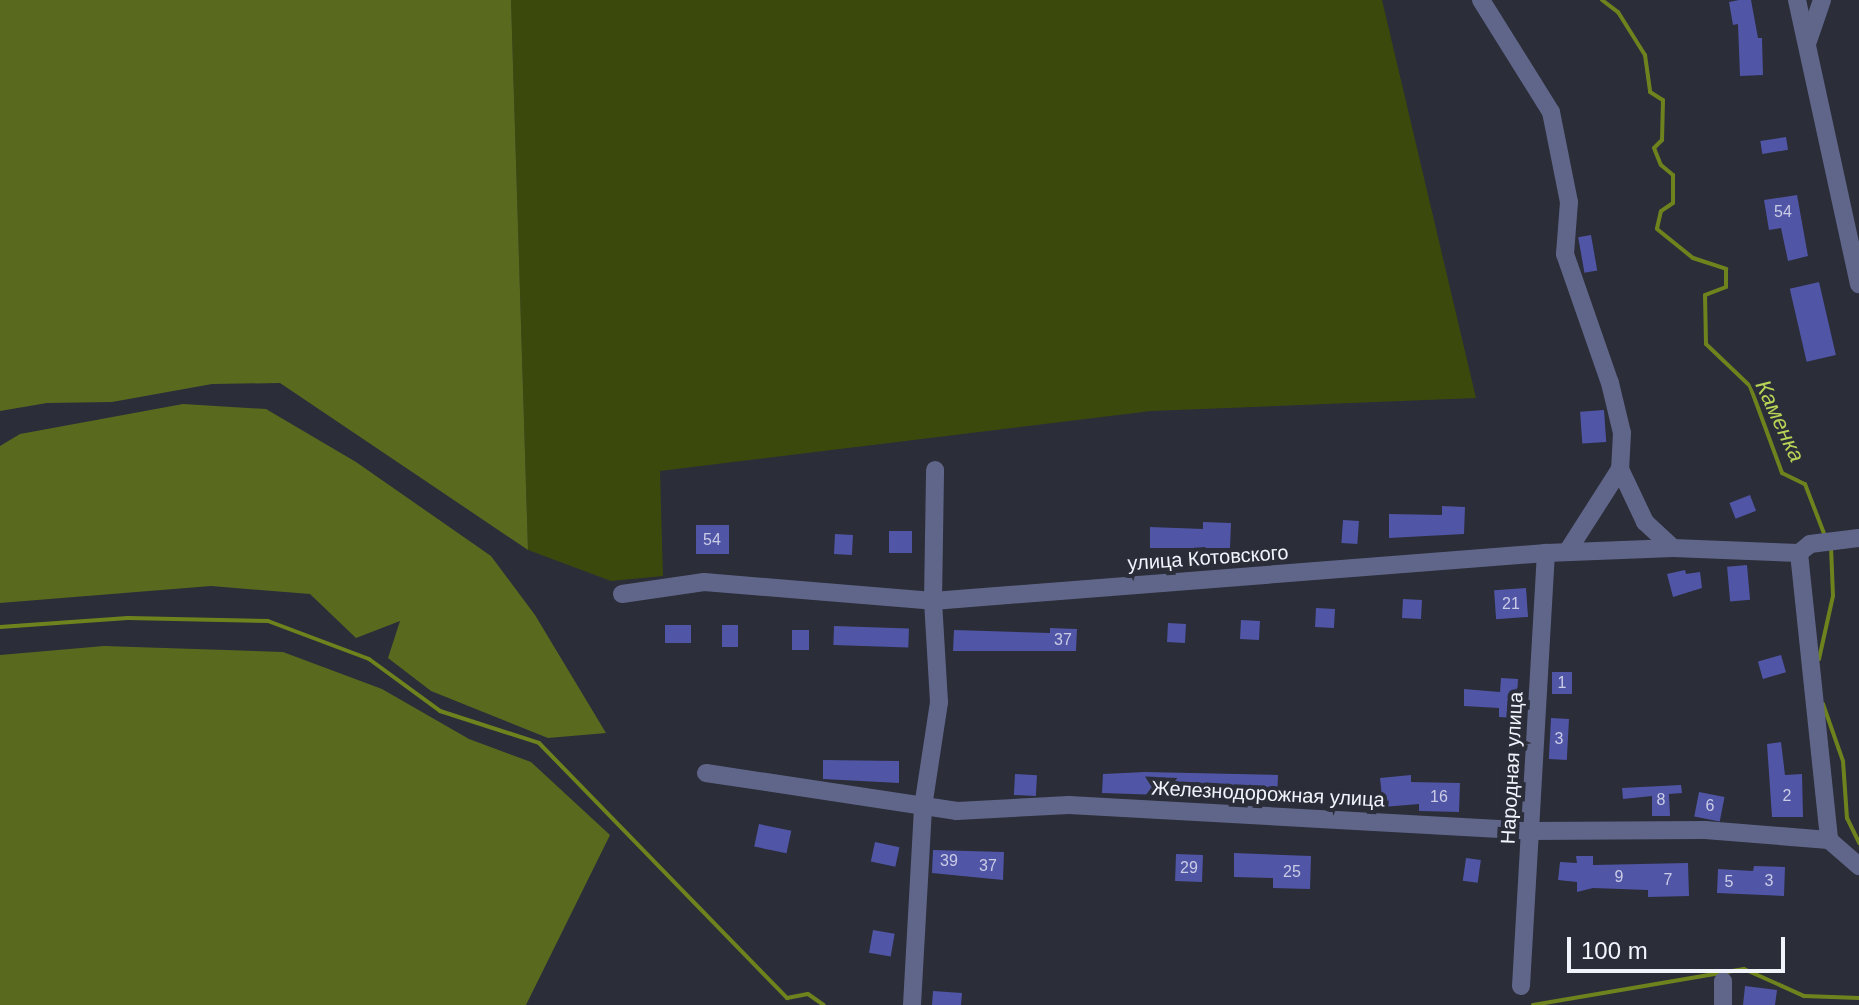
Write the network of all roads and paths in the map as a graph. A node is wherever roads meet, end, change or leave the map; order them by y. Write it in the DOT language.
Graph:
graph roads {
  1 [pos="1481,0"];
  2 [pos="1797,0"];
  3 [pos="1822,0"];
  4 [pos="1808,41"];
  5 [pos="1852,216"];
  6 [pos="1859,284"];
  7 [pos="1620,469"];
  8 [pos="935,470"];
  9 [pos="1859,538"];
  10 [pos="1673,548"];
  11 [pos="1567,552"];
  12 [pos="1546,553"];
  13 [pos="1799,553"];
  14 [pos="622,594"];
  15 [pos="933,601"];
  16 [pos="706,773"];
  17 [pos="923,807"];
  18 [pos="1530,831"];
  19 [pos="1829,840"];
  20 [pos="1859,866"];
  21 [pos="1723,981"];
  22 [pos="1521,986"];
  23 [pos="912,1005"];
  24 [pos="1723,1005"];
  1 -- 7 [label="street"];
  2 -- 4 [label="street"];
  3 -- 4 [label="street"];
  4 -- 5 [label="street"];
  5 -- 6 [label="street"];
  7 -- 10 [label="street"];
  7 -- 11 [label="street"];
  8 -- 15 [label="street"];
  9 -- 13 [label="street"];
  10 -- 11 [label="street, улица Котовского"];
  10 -- 13 [label="street, улица Котовского"];
  11 -- 12 [label="street, улица Котовского"];
  12 -- 15 [label="street, улица Котовского"];
  12 -- 18 [label="street, Народная улица"];
  13 -- 19 [label="street"];
  14 -- 15 [label="street, улица Котовского"];
  15 -- 17 [label="street"];
  16 -- 17 [label="street, Железнодорожная улица"];
  17 -- 18 [label="street, Железнодорожная улица"];
  17 -- 23 [label="street"];
  18 -- 19 [label="street, Железнодорожная улица"];
  18 -- 22 [label="street, Народная улица"];
  19 -- 20 [label="street"];
  21 -- 24 [label="street"];
}
